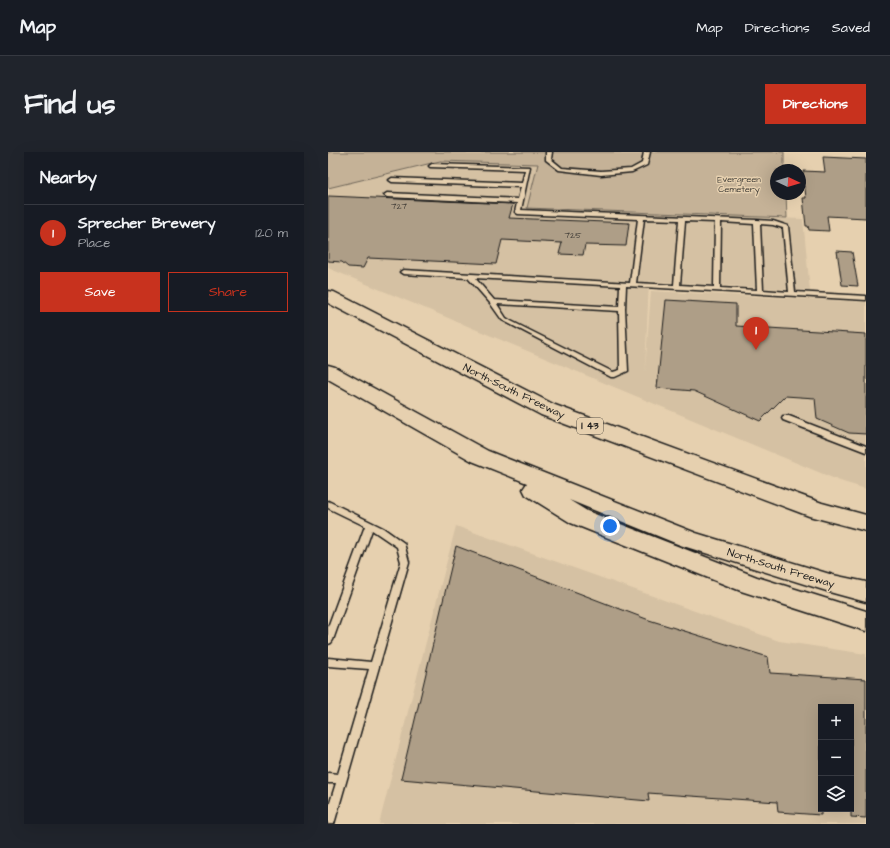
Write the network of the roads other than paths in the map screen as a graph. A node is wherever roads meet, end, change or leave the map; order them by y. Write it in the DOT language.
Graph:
graph roads {
  1 [pos="550,152"];
  2 [pos="647,152"];
  3 [pos="432,166"];
  4 [pos="392,180"];
  5 [pos="524,185"];
  6 [pos="387,196"];
  7 [pos="521,200"];
  8 [pos="641,217"];
  9 [pos="682,219"];
  10 [pos="718,220"];
  11 [pos="757,222"];
  12 [pos="403,272"];
  13 [pos="470,276"];
  14 [pos="623,284"];
  15 [pos="633,284"];
  16 [pos="677,287"];
  17 [pos="717,289"];
  18 [pos="760,292"];
  19 [pos="792,293"];
  20 [pos="328,296"];
  21 [pos="866,298"];
  22 [pos="492,302"];
  23 [pos="622,309"];
  24 [pos="328,371"];
  25 [pos="786,418"];
  26 [pos="866,449"];
  27 [pos="480,456"];
  28 [pos="328,504"];
  29 [pos="866,523"];
  30 [pos="370,525"];
  31 [pos="866,592"];
  32 [pos="866,621"];
  33 [pos="328,640"];
  34 [pos="328,662"];
  35 [pos="375,666"];
  36 [pos="328,778"];
  37 [pos="342,779"];
  38 [pos="329,824"];
  1 -- 2 [label="lane"];
  3 -- 5 [label="lane"];
  4 -- 5 [label="lane"];
  5 -- 7 [label="lane"];
  6 -- 7 [label="lane"];
  7 -- 8 [label="lane"];
  8 -- 9 [label="lane"];
  8 -- 15 [label="lane"];
  9 -- 10 [label="lane"];
  9 -- 16 [label="lane"];
  10 -- 11 [label="lane"];
  10 -- 17 [label="lane"];
  11 -- 18 [label="lane"];
  11 -- 19 [label="lane"];
  12 -- 13 [label="lane"];
  13 -- 14 [label="lane"];
  13 -- 22 [label="lane"];
  14 -- 15 [label="lane"];
  14 -- 23 [label="lane"];
  15 -- 16 [label="lane"];
  16 -- 17 [label="lane"];
  17 -- 18 [label="lane"];
  18 -- 19 [label="lane"];
  19 -- 21 [label="lane"];
  20 -- 29 [label="highway, North-South Freeway / I 43"];
  22 -- 23 [label="lane"];
  22 -- 23 [label="lane"];
  24 -- 27 [label="highway, North-South Freeway"];
  25 -- 26 [label="lane"];
  27 -- 31 [label="highway, North-South Freeway"];
  27 -- 32 [label="highway"];
  28 -- 30 [label="lane"];
  30 -- 33 [label="lane"];
  30 -- 35 [label="lane"];
  34 -- 35 [label="lane"];
  35 -- 37 [label="lane"];
  36 -- 37 [label="lane"];
  37 -- 38 [label="lane"];
}
